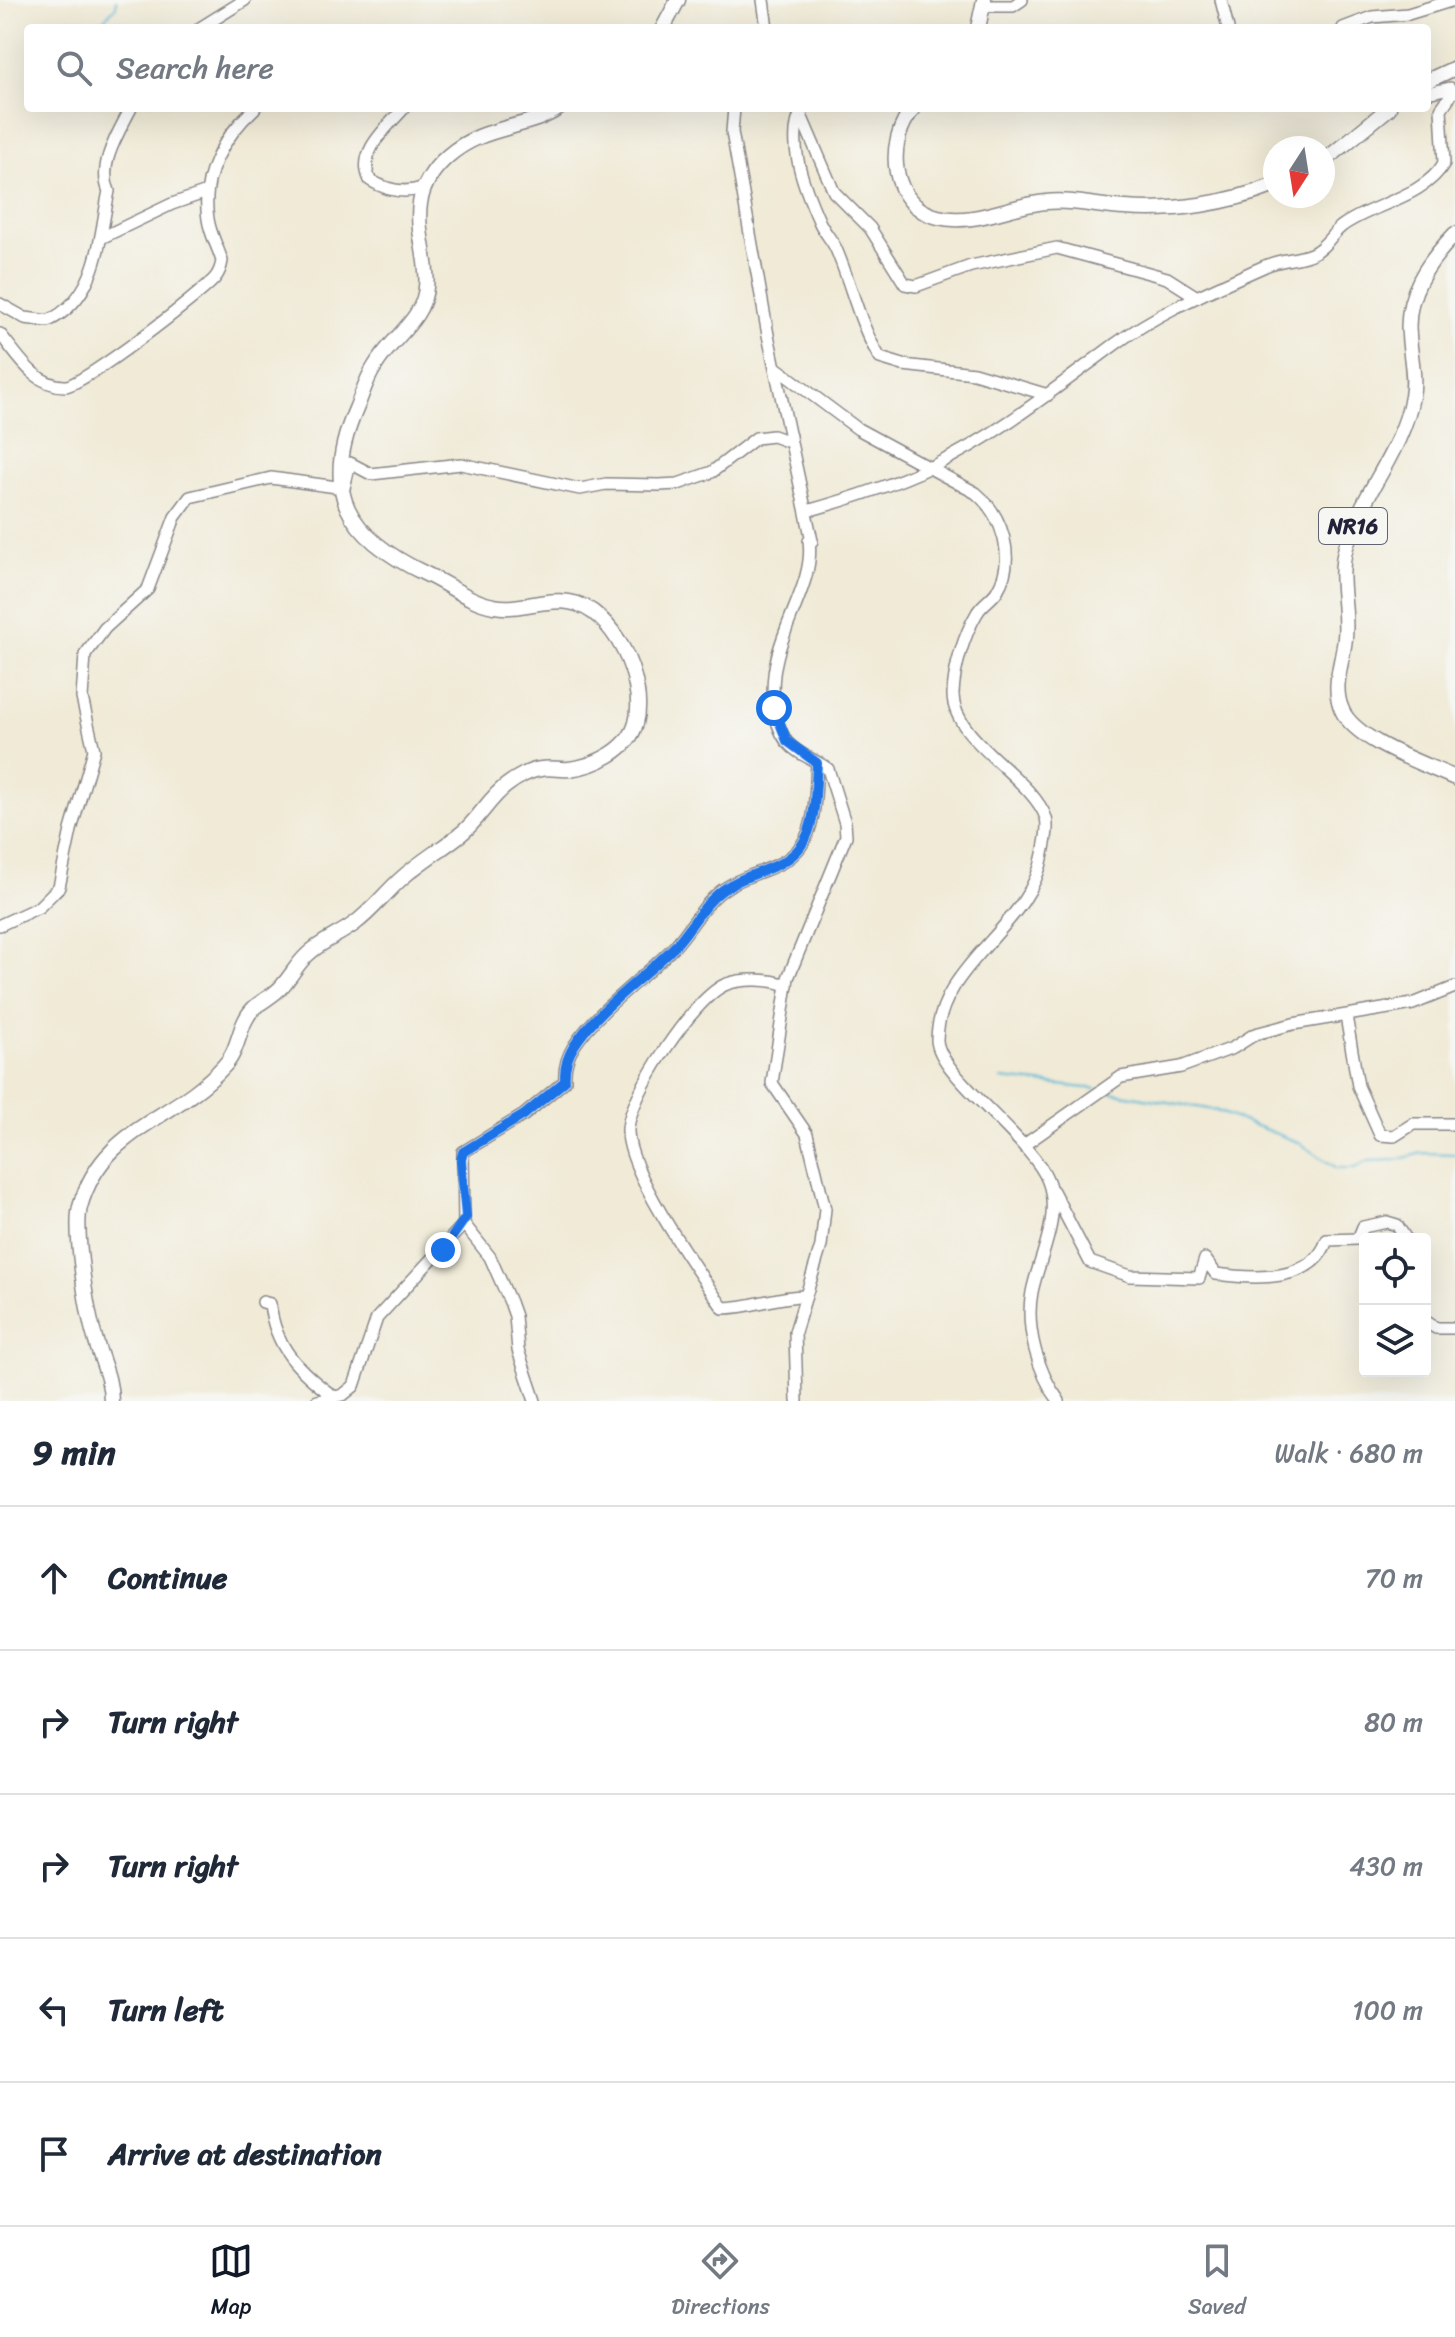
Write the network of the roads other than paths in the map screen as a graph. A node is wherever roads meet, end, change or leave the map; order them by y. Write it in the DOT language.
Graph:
graph roads {
  1 [pos="245,0"];
  2 [pos="678,0"];
  3 [pos="763,0"];
  4 [pos="1022,0"];
  5 [pos="1221,0"];
  6 [pos="1454,0"];
  7 [pos="984,3"];
  8 [pos="206,24"];
  9 [pos="665,24"];
  10 [pos="766,24"];
  11 [pos="979,24"];
  12 [pos="1227,24"];
  13 [pos="1354,24"];
  14 [pos="1455,68"];
  15 [pos="1431,79"];
  16 [pos="1431,92"];
  17 [pos="129,112"];
  18 [pos="252,112"];
  19 [pos="401,112"];
  20 [pos="552,112"];
  21 [pos="734,112"];
  22 [pos="802,112"];
  23 [pos="803,112"];
  24 [pos="912,112"];
  25 [pos="1384,112"];
  26 [pos="1335,152"];
  27 [pos="422,188"];
  28 [pos="1263,190"];
  29 [pos="207,192"];
  30 [pos="1455,234"];
  31 [pos="101,238"];
  32 [pos="1197,297"];
  33 [pos="0,304"];
  34 [pos="0,334"];
  35 [pos="775,367"];
  36 [pos="1048,395"];
  37 [pos="790,436"];
  38 [pos="931,466"];
  39 [pos="339,488"];
  40 [pos="807,511"];
  41 [pos="817,763"];
  42 [pos="1455,778"];
  43 [pos="0,925"];
  44 [pos="787,985"];
  45 [pos="1455,987"];
  46 [pos="1346,1016"];
  47 [pos="1455,1124"];
  48 [pos="1024,1145"];
  49 [pos="1049,1183"];
  50 [pos="464,1224"];
  51 [pos="1360,1233"];
  52 [pos="1402,1233"];
  53 [pos="1359,1237"];
  54 [pos="806,1296"];
  55 [pos="263,1302"];
  56 [pos="1431,1325"];
  57 [pos="1455,1328"];
  58 [pos="338,1399"];
  59 [pos="111,1401"];
  60 [pos="317,1401"];
  61 [pos="535,1401"];
  62 [pos="797,1401"];
  63 [pos="1059,1401"];
  1 -- 8 [label="street"];
  2 -- 9 [label="main road"];
  3 -- 10 [label="street"];
  4 -- 7 [label="street"];
  5 -- 12 [label="street"];
  6 -- 13 [label="street"];
  7 -- 11 [label="main road"];
  14 -- 15 [label="main road"];
  16 -- 32 [label="street"];
  17 -- 31 [label="street"];
  18 -- 29 [label="street"];
  19 -- 27 [label="street"];
  20 -- 27 [label="main road"];
  21 -- 35 [label="street"];
  22 -- 36 [label="street"];
  23 -- 32 [label="street"];
  24 -- 28 [label="main road"];
  25 -- 26 [label="main road"];
  27 -- 39 [label="main road"];
  29 -- 31 [label="street"];
  29 -- 34 [label="street"];
  30 -- 42 [label="main road, NR16"];
  31 -- 33 [label="street"];
  32 -- 36 [label="street"];
  35 -- 37 [label="street"];
  35 -- 38 [label="street"];
  36 -- 38 [label="street"];
  37 -- 39 [label="street"];
  37 -- 40 [label="street"];
  38 -- 40 [label="street"];
  38 -- 48 [label="street"];
  39 -- 43 [label="street"];
  39 -- 59 [label="main road"];
  40 -- 41 [label="street"];
  41 -- 44 [label="street"];
  41 -- 50 [label="street"];
  44 -- 54 [label="street"];
  44 -- 54 [label="street"];
  45 -- 46 [label="street"];
  46 -- 47 [label="street"];
  46 -- 48 [label="street"];
  48 -- 49 [label="street"];
  49 -- 53 [label="street"];
  49 -- 63 [label="street"];
  50 -- 58 [label="street"];
  50 -- 61 [label="street"];
  51 -- 52 [label="street"];
  54 -- 62 [label="street"];
  55 -- 58 [label="street"];
  56 -- 57 [label="street"];
  58 -- 60 [label="street"];
}
